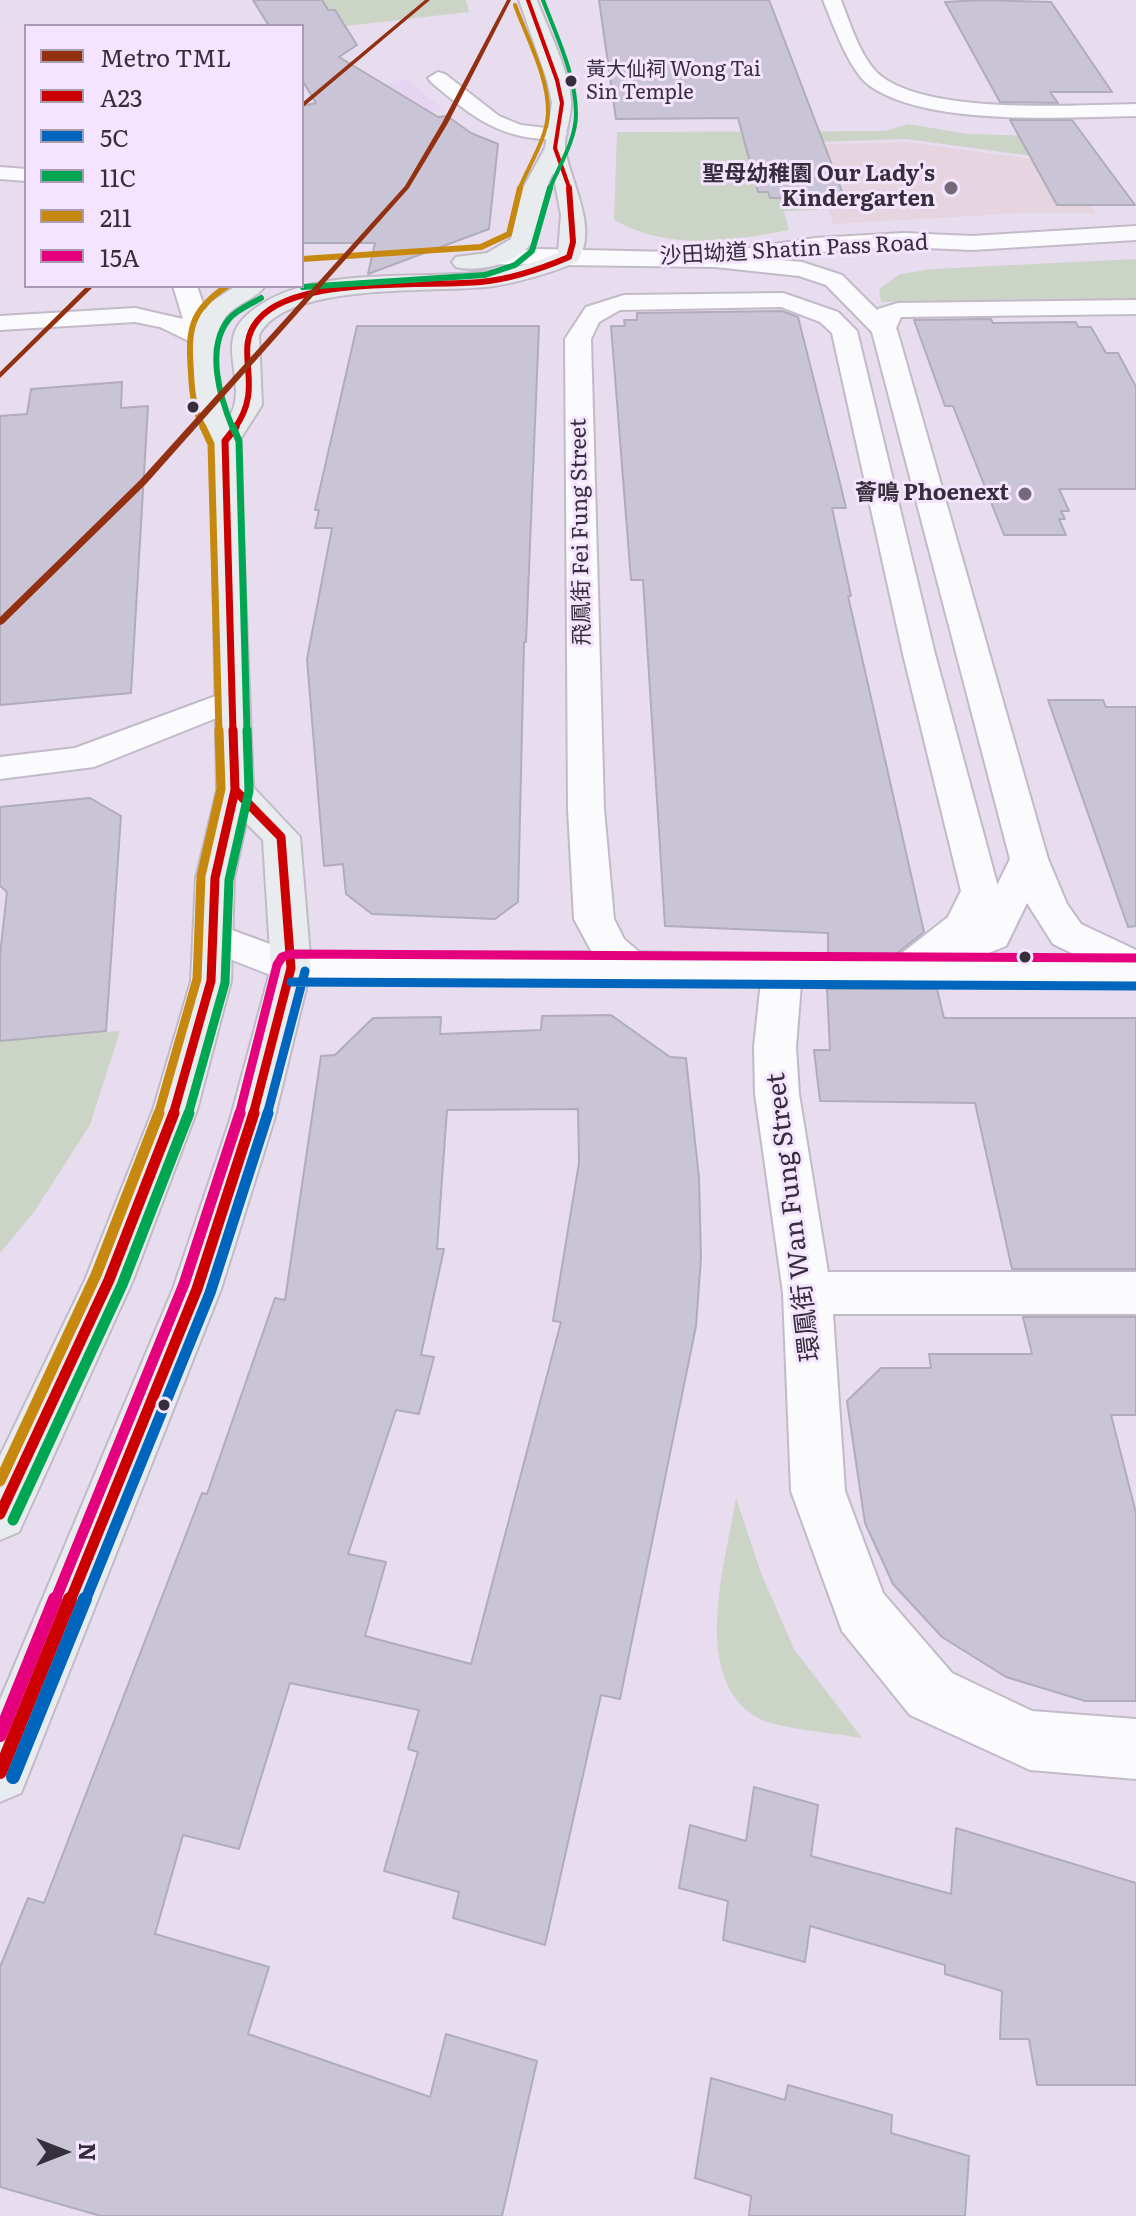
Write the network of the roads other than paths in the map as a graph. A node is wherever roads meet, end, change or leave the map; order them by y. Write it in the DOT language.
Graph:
graph roads {
  1 [pos="528,0"];
  2 [pos="832,0"];
  3 [pos="438,78"];
  4 [pos="1136,110"];
  5 [pos="556,141"];
  6 [pos="0,173"];
  7 [pos="24,175"];
  8 [pos="0,192"];
  9 [pos="24,194"];
  10 [pos="1136,233"];
  11 [pos="972,243"];
  12 [pos="569,257"];
  13 [pos="493,259"];
  14 [pos="715,260"];
  15 [pos="304,273"];
  16 [pos="186,288"];
  17 [pos="250,288"];
  18 [pos="855,303"];
  19 [pos="1134,310"];
  20 [pos="0,323"];
  21 [pos="884,330"];
  22 [pos="202,338"];
  23 [pos="225,441"];
  24 [pos="232,700"];
  25 [pos="0,768"];
  26 [pos="235,790"];
  27 [pos="1029,859"];
  28 [pos="213,937"];
  29 [pos="631,967"];
  30 [pos="291,968"];
  31 [pos="1136,969"];
  32 [pos="907,970"];
  33 [pos="782,971"];
  34 [pos="807,1293"];
  35 [pos="1136,1293"];
  36 [pos="0,1514"];
  37 [pos="1136,1749"];
  38 [pos="0,1772"];
  1 -- 5 [label="main road"];
  2 -- 4 [label="street"];
  3 -- 5 [label="street"];
  5 -- 12 [label="main road"];
  5 -- 13 [label="main road"];
  6 -- 7 [label="street"];
  8 -- 9 [label="street"];
  10 -- 11 [label="street, 沙田坳道 Shatin Pass Road"];
  11 -- 14 [label="street, 沙田坳道 Shatin Pass Road"];
  11 -- 18 [label="street, 沙田坳道 Shatin Pass Road"];
  12 -- 13 [label="street, 沙田坳道 Shatin Pass Road"];
  12 -- 14 [label="street, 沙田坳道 Shatin Pass Road"];
  12 -- 23 [label="main road, 沙田坳道 Shatin Pass Road"];
  13 -- 15 [label="main road, 沙田坳道 Shatin Pass Road"];
  14 -- 18 [label="street"];
  16 -- 22 [label="street"];
  17 -- 22 [label="main road"];
  18 -- 21 [label="street"];
  19 -- 21 [label="street"];
  20 -- 22 [label="street"];
  21 -- 27 [label="street"];
  22 -- 23 [label="main road"];
  23 -- 24 [label="main road"];
  24 -- 25 [label="street"];
  24 -- 26 [label="main road"];
  26 -- 28 [label="main road"];
  26 -- 30 [label="main road"];
  27 -- 31 [label="street"];
  27 -- 32 [label="street"];
  28 -- 30 [label="street"];
  28 -- 36 [label="main road"];
  29 -- 30 [label="street"];
  29 -- 32 [label="street, 飛鳳街 Fei Fung Street"];
  29 -- 33 [label="street"];
  30 -- 38 [label="main road"];
  31 -- 32 [label="street"];
  32 -- 33 [label="street"];
  33 -- 34 [label="street, 環鳳街 Wan Fung Street"];
  34 -- 35 [label="street"];
  34 -- 37 [label="street, 環鳳街 Wan Fung Street"];
}
